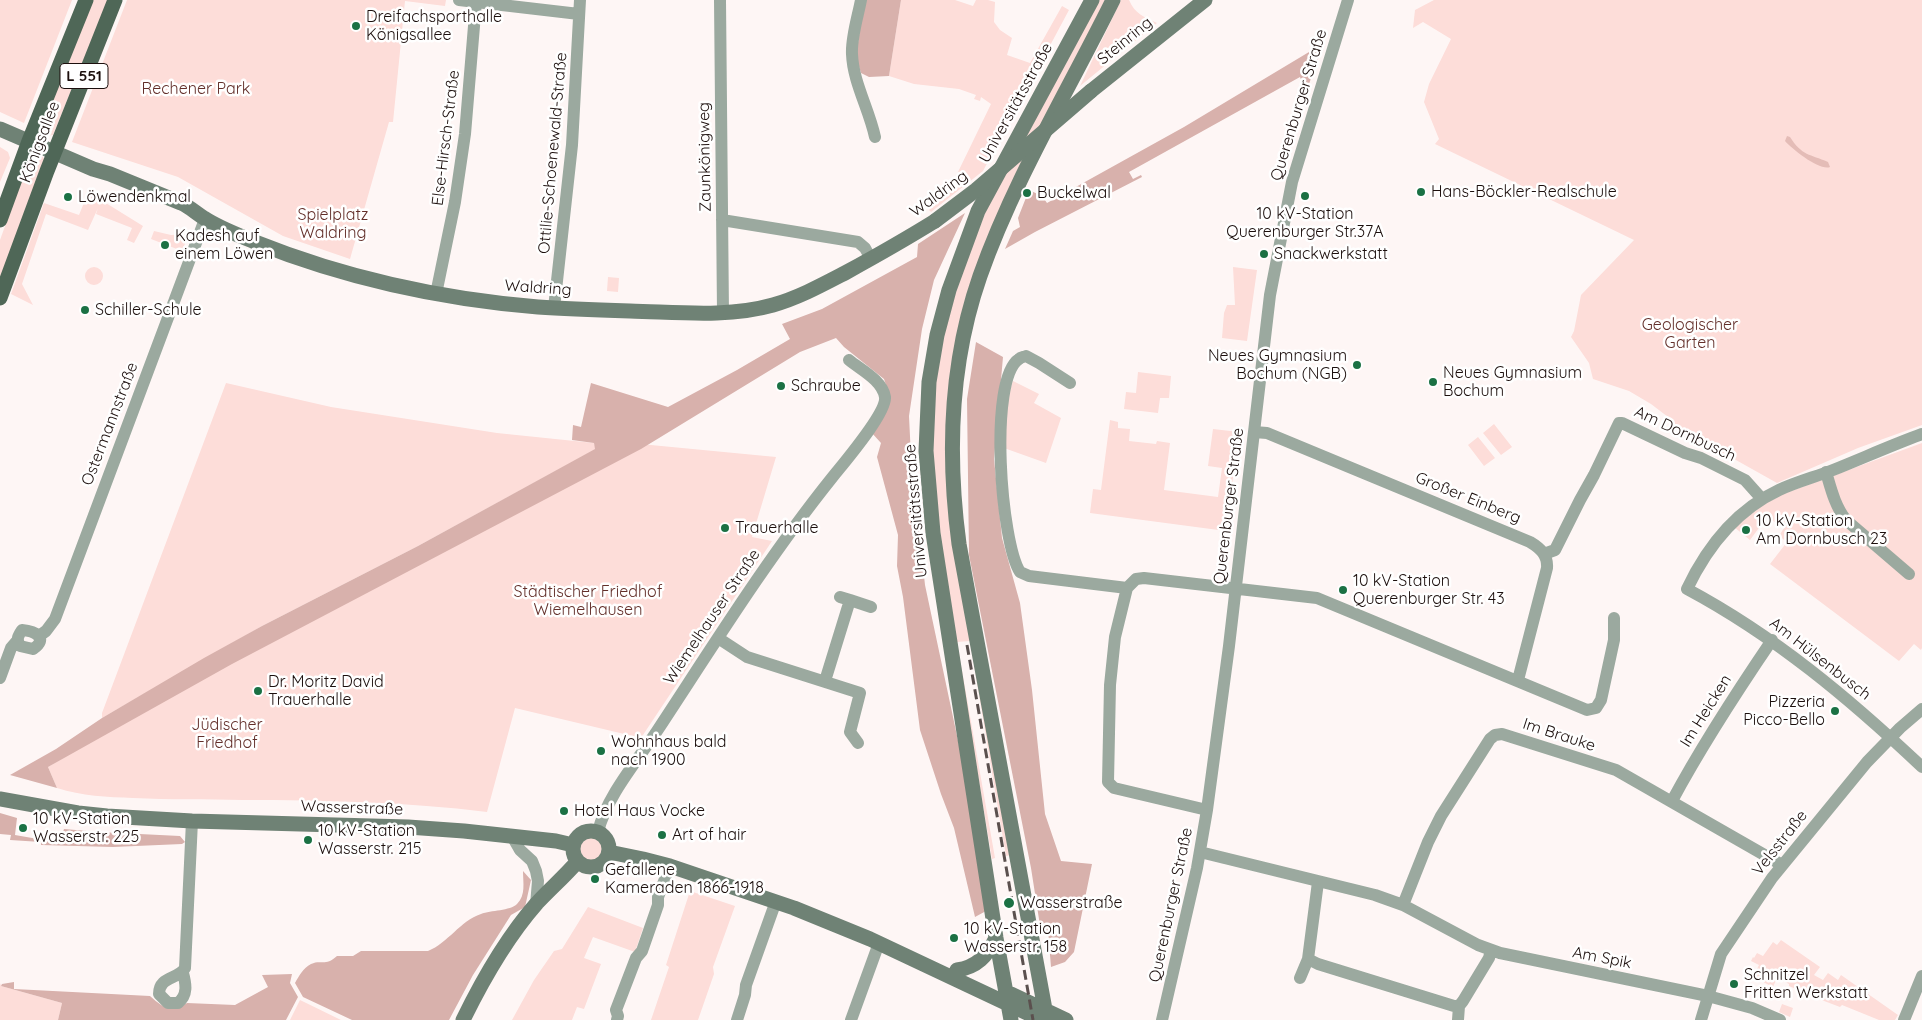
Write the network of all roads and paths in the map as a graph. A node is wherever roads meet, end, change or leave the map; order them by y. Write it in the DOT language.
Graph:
graph roads {
  1 [pos="86,0"];
  2 [pos="115,0"];
  3 [pos="459,0"];
  4 [pos="580,0"];
  5 [pos="720,0"];
  6 [pos="862,0"];
  7 [pos="1092,0"];
  8 [pos="1113,0"];
  9 [pos="1205,0"];
  10 [pos="1348,0"];
  11 [pos="476,2"];
  12 [pos="579,14"];
  13 [pos="1091,91"];
  14 [pos="0,129"];
  15 [pos="875,137"];
  16 [pos="29,141"];
  17 [pos="54,152"];
  18 [pos="205,219"];
  19 [pos="0,220"];
  20 [pos="722,220"];
  21 [pos="871,259"];
  22 [pos="436,294"];
  23 [pos="0,298"];
  24 [pos="554,308"];
  25 [pos="723,313"];
  26 [pos="849,360"];
  27 [pos="1070,383"];
  28 [pos="1254,432"];
  29 [pos="1922,434"];
  30 [pos="1826,472"];
  31 [pos="1762,499"];
  32 [pos="1544,554"];
  33 [pos="1909,574"];
  34 [pos="1127,588"];
  35 [pos="1236,589"];
  36 [pos="871,607"];
  37 [pos="1614,618"];
  38 [pos="718,638"];
  39 [pos="1772,640"];
  40 [pos="0,678"];
  41 [pos="1518,680"];
  42 [pos="825,682"];
  43 [pos="1922,709"];
  44 [pos="1890,738"];
  45 [pos="858,743"];
  46 [pos="1922,768"];
  47 [pos="0,791"];
  48 [pos="0,799"];
  49 [pos="18,801"];
  50 [pos="1672,801"];
  51 [pos="1207,810"];
  52 [pos="192,821"];
  53 [pos="598,832"];
  54 [pos="512,836"];
  55 [pos="573,845"];
  56 [pos="609,852"];
  57 [pos="1200,852"];
  58 [pos="577,862"];
  59 [pos="1782,865"];
  60 [pos="670,866"];
  61 [pos="1318,882"];
  62 [pos="776,901"];
  63 [pos="536,905"];
  64 [pos="1403,905"];
  65 [pos="996,938"];
  66 [pos="879,943"];
  67 [pos="895,950"];
  68 [pos="1491,950"];
  69 [pos="1308,959"];
  70 [pos="957,970"];
  71 [pos="183,972"];
  72 [pos="1922,976"];
  73 [pos="1300,978"];
  74 [pos="1708,996"];
  75 [pos="1007,998"];
  76 [pos="1459,1006"];
  77 [pos="1045,1017"];
  78 [pos="463,1020"];
  79 [pos="617,1020"];
  80 [pos="737,1020"];
  81 [pos="851,1020"];
  82 [pos="1011,1020"];
  83 [pos="1066,1020"];
  84 [pos="1162,1020"];
  85 [pos="1458,1020"];
  86 [pos="1701,1020"];
  87 [pos="1780,1020"];
  88 [pos="1904,1020"];
  1 -- 16 [label="main road, Königsallee / L 551"];
  2 -- 17 [label="main road, Königsallee / L 551"];
  3 -- 11 [label="street"];
  4 -- 12 [label="street, Ottilie-Schoenewald-Straße"];
  5 -- 20 [label="street, Zaunkönigweg"];
  6 -- 15 [label="street"];
  7 -- 65 [label="main road, Universitätsstraße"];
  8 -- 77 [label="main road"];
  9 -- 13 [label="main road, Steinring"];
  10 -- 28 [label="street, Querenburger Straße"];
  11 -- 12 [label="street"];
  11 -- 22 [label="street, Else-Hirsch-Straße"];
  12 -- 24 [label="street, Ottilie-Schoenewald-Straße"];
  13 -- 21 [label="main road, Waldring, bridge"];
  14 -- 16 [label="main road, Waldring"];
  16 -- 17 [label="main road, Waldring"];
  16 -- 19 [label="main road, Königsallee / L 551"];
  17 -- 18 [label="main road, Waldring"];
  17 -- 23 [label="main road, Königsallee / L 551"];
  18 -- 22 [label="main road, Waldring"];
  18 -- 40 [label="street, Ostermannstraße"];
  20 -- 21 [label="street"];
  20 -- 25 [label="street, Zaunkönigweg"];
  21 -- 25 [label="main road, Waldring"];
  22 -- 24 [label="main road, Waldring"];
  24 -- 25 [label="main road, Waldring"];
  26 -- 38 [label="street, Wiemelhauser Straße"];
  27 -- 34 [label="street"];
  28 -- 32 [label="street, Großer Einberg"];
  28 -- 35 [label="street, Querenburger Straße"];
  29 -- 30 [label="street"];
  30 -- 31 [label="street"];
  30 -- 33 [label="street"];
  31 -- 32 [label="street, Am Dornbusch"];
  31 -- 39 [label="street, Am Hülsenbusch"];
  32 -- 41 [label="street"];
  34 -- 35 [label="street"];
  34 -- 51 [label="street"];
  35 -- 41 [label="street"];
  35 -- 51 [label="street, Querenburger Straße"];
  36 -- 42 [label="street"];
  37 -- 41 [label="street"];
  38 -- 42 [label="street"];
  38 -- 53 [label="street, Wiemelhauser Straße"];
  39 -- 44 [label="street, Am Hülsenbusch"];
  39 -- 50 [label="street, Im Heicken"];
  42 -- 45 [label="street"];
  43 -- 44 [label="street, Velsstraße"];
  44 -- 46 [label="street, Am Hülsenbusch"];
  44 -- 59 [label="street, Velsstraße"];
  47 -- 49 [label="main road, Wasserstraße"];
  48 -- 49 [label="main road, Wasserstraße"];
  49 -- 52 [label="main road, Wasserstraße"];
  50 -- 59 [label="street, Im Brauke"];
  50 -- 64 [label="street, Im Brauke"];
  51 -- 57 [label="street, Querenburger Straße"];
  52 -- 54 [label="main road, Wasserstraße"];
  52 -- 71 [label="street"];
  53 -- 55 [label="main road"];
  53 -- 56 [label="main road"];
  54 -- 55 [label="main road, Wasserstraße"];
  54 -- 63 [label="street"];
  55 -- 58 [label="main road"];
  56 -- 58 [label="main road"];
  56 -- 60 [label="main road"];
  57 -- 61 [label="street, Am Spik"];
  57 -- 84 [label="street, Querenburger Straße"];
  58 -- 63 [label="main road"];
  59 -- 74 [label="street, Velsstraße"];
  60 -- 62 [label="main road"];
  60 -- 79 [label="street"];
  61 -- 64 [label="street, Am Spik"];
  61 -- 69 [label="street"];
  62 -- 66 [label="main road"];
  62 -- 80 [label="street"];
  63 -- 78 [label="main road"];
  64 -- 68 [label="street, Am Spik"];
  65 -- 70 [label="main road"];
  65 -- 75 [label="main road, Universitätsstraße"];
  66 -- 67 [label="main road"];
  66 -- 81 [label="street"];
  67 -- 70 [label="main road"];
  67 -- 75 [label="main road"];
  68 -- 74 [label="street, Am Spik"];
  68 -- 76 [label="street"];
  69 -- 73 [label="street"];
  69 -- 76 [label="street"];
  70 -- 75 [label="main road"];
  72 -- 88 [label="street"];
  74 -- 86 [label="street, Velsstraße"];
  74 -- 87 [label="street, Am Spik"];
  75 -- 77 [label="main road"];
  75 -- 82 [label="main road, Universitätsstraße"];
  76 -- 85 [label="street"];
  77 -- 83 [label="main road"];
}
